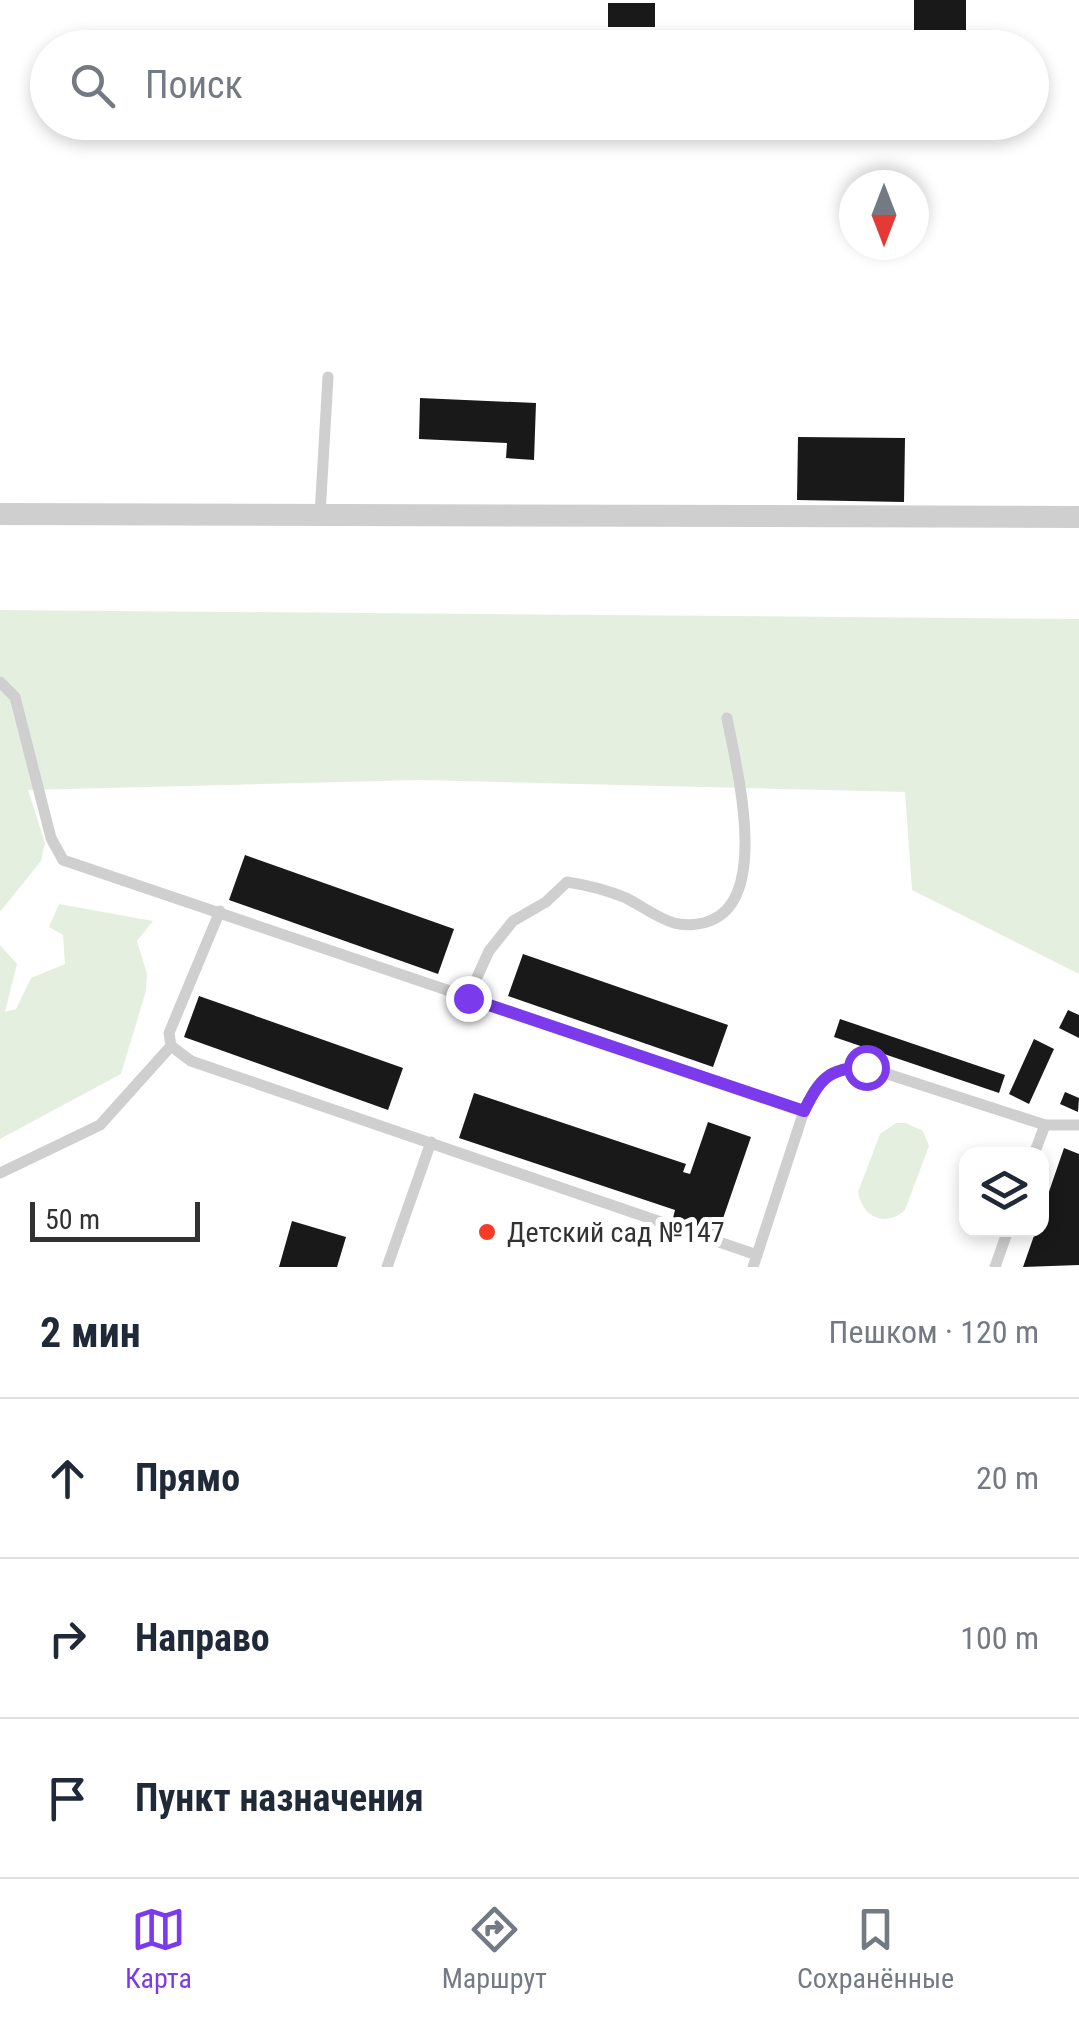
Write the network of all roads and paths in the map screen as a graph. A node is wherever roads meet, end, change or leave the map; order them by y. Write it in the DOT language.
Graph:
graph roads {
  1 [pos="328,377"];
  2 [pos="0,514"];
  3 [pos="320,515"];
  4 [pos="1079,517"];
  5 [pos="0,682"];
  6 [pos="727,718"];
  7 [pos="220,911"];
  8 [pos="468,998"];
  9 [pos="171,1046"];
  10 [pos="804,1111"];
  11 [pos="1045,1125"];
  12 [pos="1079,1125"];
  13 [pos="432,1142"];
  14 [pos="1037,1147"];
  15 [pos="0,1173"];
  16 [pos="1006,1237"];
  17 [pos="755,1261"];
  18 [pos="387,1267"];
  19 [pos="995,1267"];
  1 -- 3 [label="lane"];
  2 -- 3 [label="street"];
  3 -- 4 [label="street"];
  5 -- 7 [label="lane"];
  6 -- 8 [label="lane"];
  7 -- 8 [label="lane"];
  7 -- 9 [label="lane"];
  8 -- 10 [label="lane"];
  9 -- 13 [label="lane"];
  9 -- 15 [label="lane"];
  10 -- 11 [label="lane"];
  10 -- 17 [label="lane"];
  11 -- 12 [label="lane"];
  11 -- 14 [label="lane"];
  13 -- 17 [label="lane"];
  13 -- 18 [label="lane"];
  16 -- 19 [label="lane"];
}
